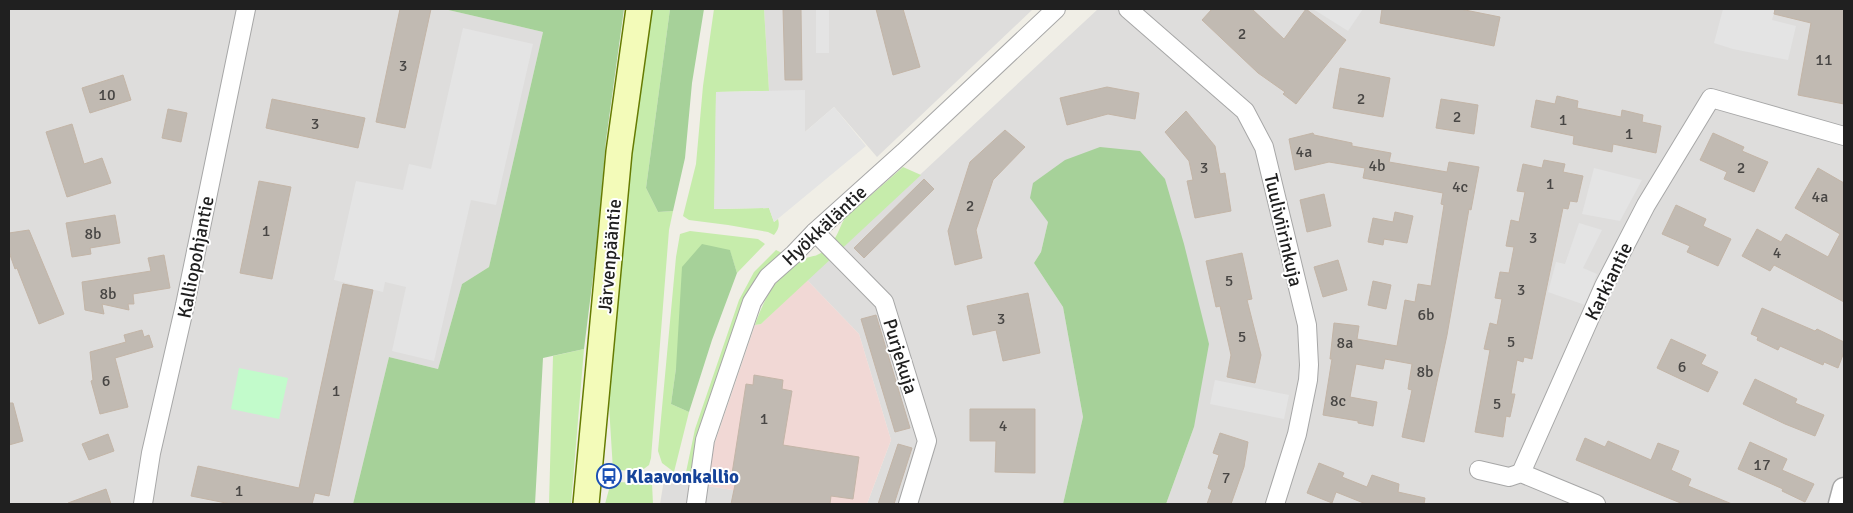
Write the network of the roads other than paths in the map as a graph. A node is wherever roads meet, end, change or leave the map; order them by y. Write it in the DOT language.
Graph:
graph roads {
  1 [pos="246,9"];
  2 [pos="639,9"];
  3 [pos="1056,9"];
  4 [pos="1128,9"];
  5 [pos="1844,136"];
  6 [pos="815,232"];
  7 [pos="1479,470"];
  8 [pos="1521,473"];
  9 [pos="1844,489"];
  10 [pos="143,504"];
  11 [pos="586,504"];
  12 [pos="696,504"];
  13 [pos="908,504"];
  14 [pos="1275,504"];
  15 [pos="1596,504"];
  16 [pos="1840,504"];
  1 -- 10 [label="street, Kalliopohjantie"];
  2 -- 11 [label="main road, Järvenpääntie"];
  3 -- 6 [label="street, Hyökkäläntie"];
  4 -- 14 [label="street, Tuuliviirinkuja"];
  5 -- 8 [label="street, Karkiantie"];
  6 -- 12 [label="street, Hyökkäläntie"];
  6 -- 13 [label="street, Purjekuja"];
  7 -- 8 [label="street"];
  8 -- 15 [label="street"];
  9 -- 16 [label="street"];
}
